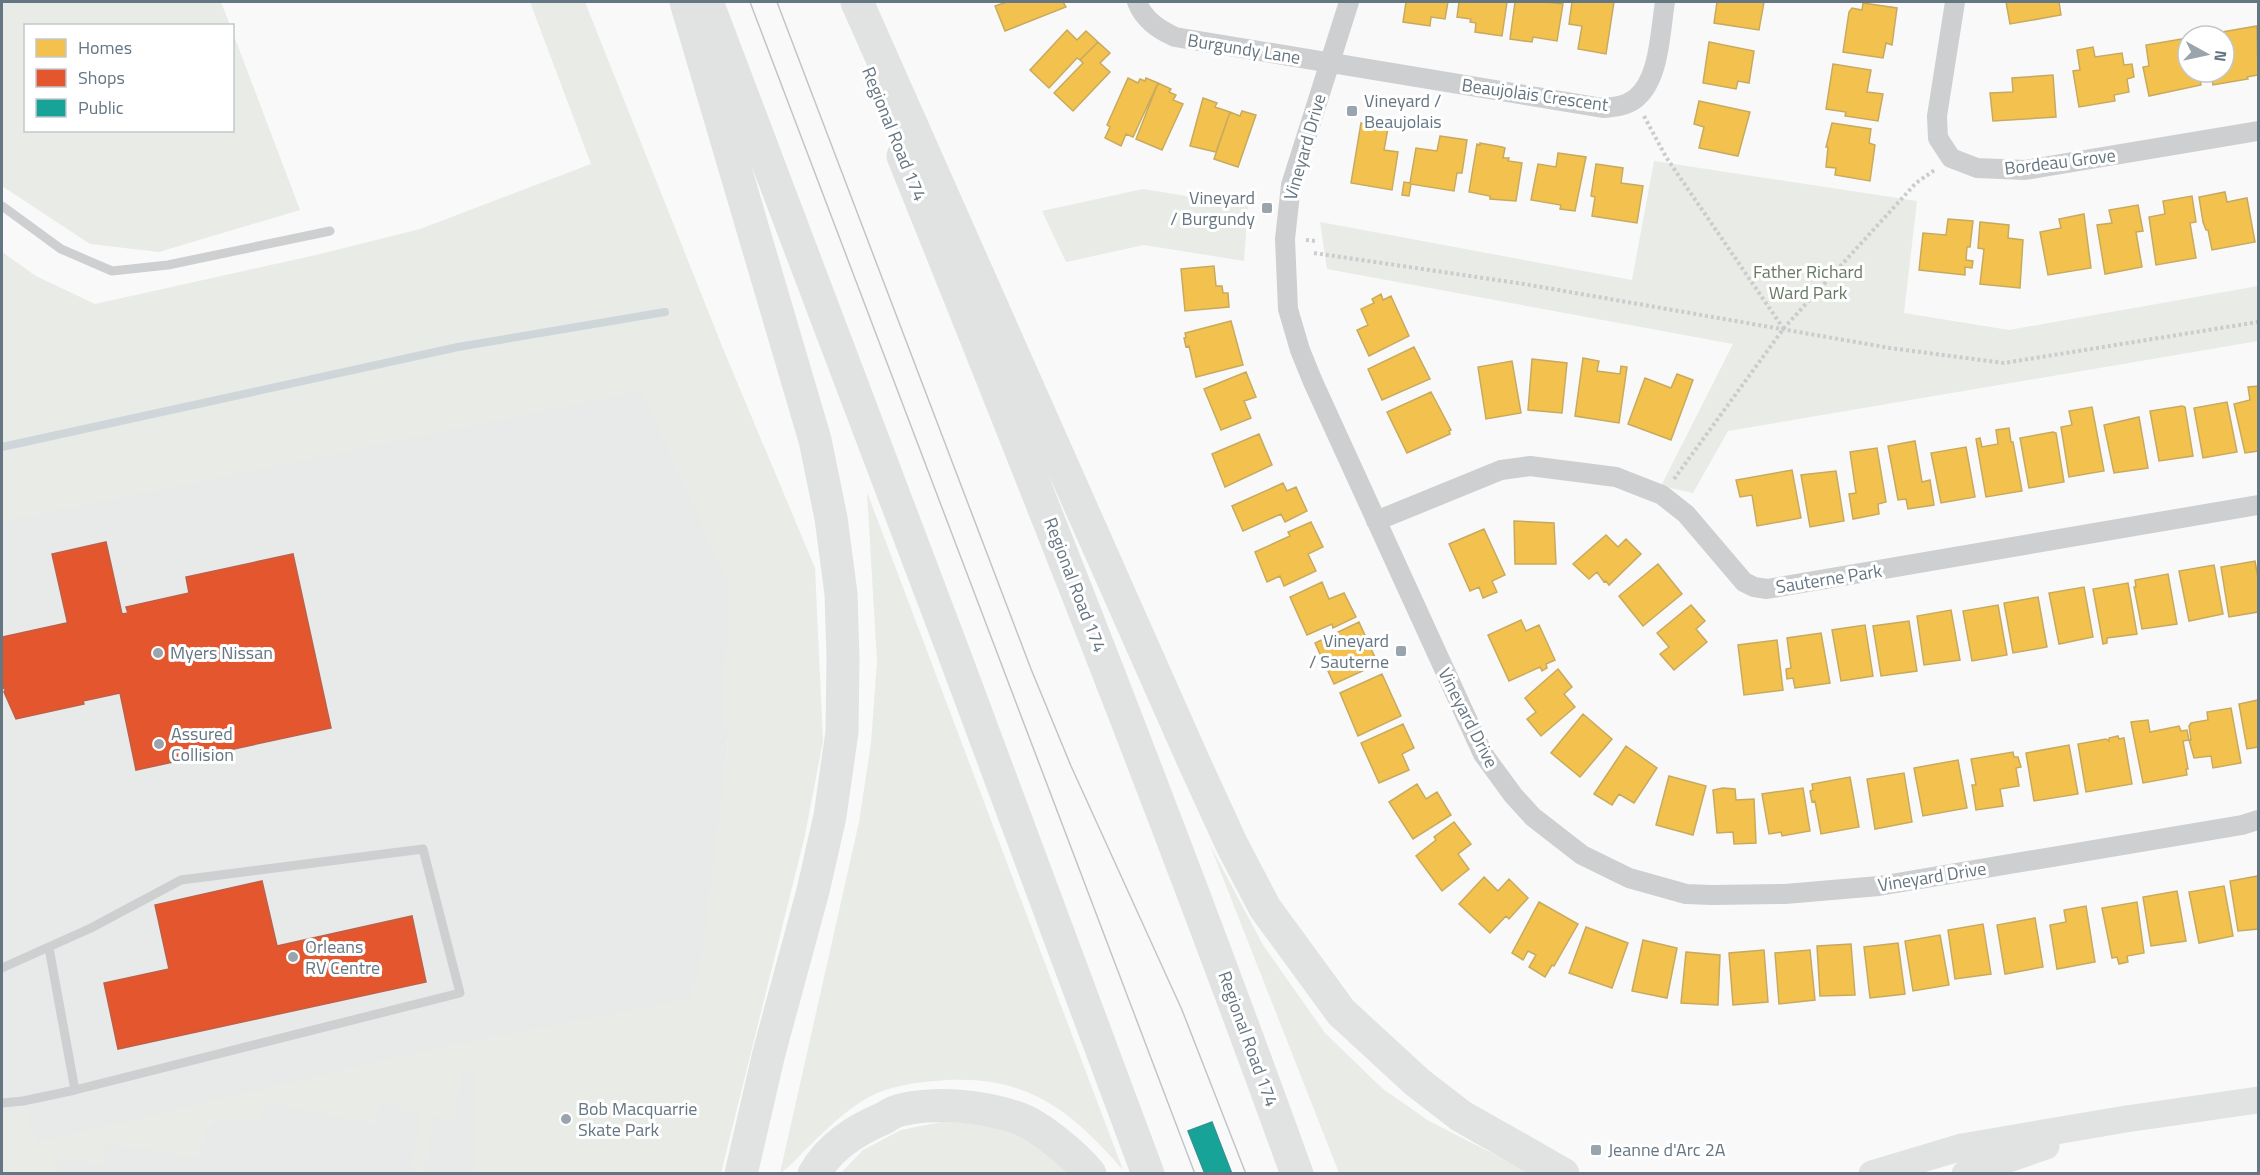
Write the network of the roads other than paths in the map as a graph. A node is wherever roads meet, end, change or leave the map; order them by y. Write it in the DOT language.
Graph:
graph roads {
  1 [pos="686,2"];
  2 [pos="707,2"];
  3 [pos="840,2"];
  4 [pos="857,2"];
  5 [pos="1137,2"];
  6 [pos="1350,2"];
  7 [pos="1665,2"];
  8 [pos="1955,2"];
  9 [pos="1330,62"];
  10 [pos="2259,131"];
  11 [pos="2,206"];
  12 [pos="330,231"];
  13 [pos="2259,505"];
  14 [pos="1376,521"];
  15 [pos="2259,820"];
  16 [pos="49,948"];
  17 [pos="2,968"];
  18 [pos="1251,1046"];
  19 [pos="75,1090"];
  20 [pos="2259,1100"];
  21 [pos="2,1103"];
  22 [pos="754,1119"];
  23 [pos="2126,1119"];
  24 [pos="741,1173"];
  25 [pos="752,1173"];
  26 [pos="814,1173"];
  27 [pos="1090,1173"];
  28 [pos="1148,1173"];
  29 [pos="1298,1173"];
  30 [pos="1304,1173"];
  31 [pos="1563,1173"];
  32 [pos="1872,1173"];
  33 [pos="1965,1173"];
  1 -- 22 [label="highway"];
  2 -- 28 [label="highway"];
  3 -- 18 [label="highway, Regional Road 174"];
  4 -- 31 [label="highway"];
  5 -- 9 [label="street, Burgundy Lane"];
  6 -- 9 [label="street, Vineyard Drive"];
  7 -- 9 [label="street, Beaujolais Crescent"];
  8 -- 10 [label="street, Bordeau Grove"];
  9 -- 14 [label="street, Vineyard Drive"];
  11 -- 12 [label="lane"];
  13 -- 14 [label="street, Sauterne Park"];
  14 -- 15 [label="street, Vineyard Drive"];
  16 -- 17 [label="lane"];
  16 -- 19 [label="lane"];
  16 -- 19 [label="lane"];
  18 -- 29 [label="highway, Regional Road 174"];
  18 -- 30 [label="highway"];
  19 -- 21 [label="lane"];
  20 -- 23 [label="main road"];
  22 -- 24 [label="highway"];
  22 -- 25 [label="highway"];
  23 -- 32 [label="main road"];
  23 -- 33 [label="main road"];
  26 -- 27 [label="highway"];
}
